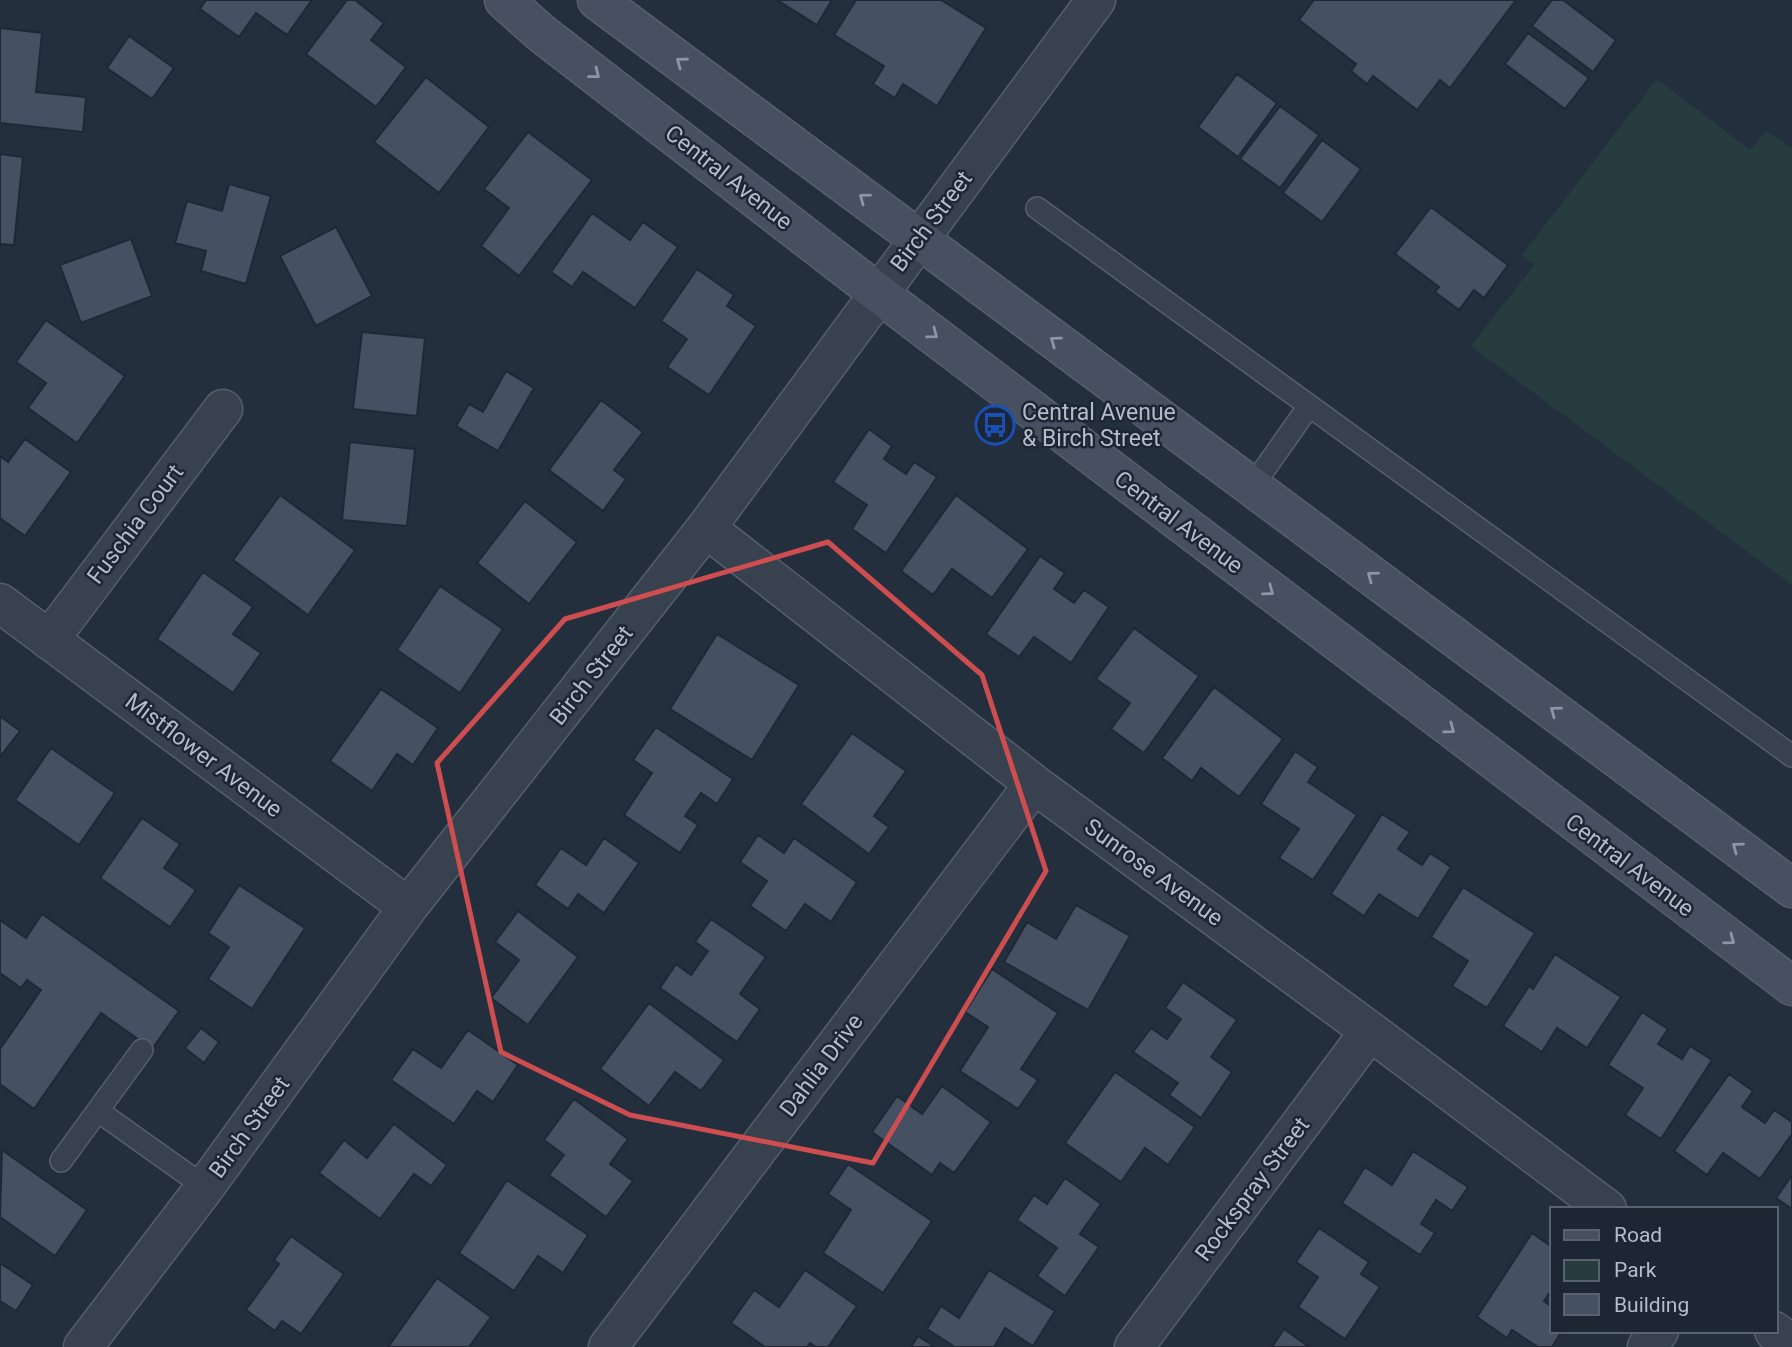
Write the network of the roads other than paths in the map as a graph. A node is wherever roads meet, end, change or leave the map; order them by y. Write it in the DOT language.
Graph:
graph roads {
  1 [pos="489,0"];
  2 [pos="504,0"];
  3 [pos="597,0"];
  4 [pos="1079,6"];
  5 [pos="541,33"];
  6 [pos="1037,208"];
  7 [pos="918,239"];
  8 [pos="878,293"];
  9 [pos="1309,405"];
  10 [pos="223,409"];
  11 [pos="1252,487"];
  12 [pos="706,528"];
  13 [pos="0,603"];
  14 [pos="48,640"];
  15 [pos="1792,756"];
  16 [pos="1034,784"];
  17 [pos="1792,888"];
  18 [pos="408,907"];
  19 [pos="1792,986"];
  20 [pos="1370,1031"];
  21 [pos="142,1050"];
  22 [pos="98,1111"];
  23 [pos="61,1161"];
  24 [pos="205,1187"];
  25 [pos="1604,1207"];
  26 [pos="1777,1333"];
  27 [pos="1792,1343"];
  28 [pos="83,1347"];
  29 [pos="607,1347"];
  30 [pos="1134,1347"];
  1 -- 5 [label="main road"];
  2 -- 5 [label="main road, Central Avenue"];
  7 -- 3 [label="main road, one-way"];
  4 -- 7 [label="street, Birch Street"];
  5 -- 8 [label="main road, Central Avenue, one-way"];
  6 -- 9 [label="lane"];
  7 -- 8 [label="street, Birch Street"];
  11 -- 7 [label="main road, one-way"];
  8 -- 12 [label="street, Birch Street"];
  8 -- 19 [label="main road, Central Avenue, one-way"];
  9 -- 11 [label="lane"];
  9 -- 15 [label="lane"];
  10 -- 14 [label="street, Fuschia Court"];
  17 -- 11 [label="main road, one-way"];
  12 -- 16 [label="street, Sunrose Avenue"];
  12 -- 18 [label="street, Birch Street"];
  13 -- 14 [label="street, Mistflower Avenue"];
  14 -- 18 [label="street, Mistflower Avenue"];
  16 -- 20 [label="street, Sunrose Avenue"];
  16 -- 29 [label="street, Dahlia Drive"];
  18 -- 24 [label="street, Birch Street"];
  20 -- 25 [label="street, Sunrose Avenue"];
  20 -- 30 [label="street, Rockspray Street"];
  21 -- 22 [label="lane"];
  22 -- 23 [label="lane"];
  22 -- 24 [label="lane"];
  24 -- 28 [label="street, Birch Street"];
  26 -- 27 [label="street"];
}
